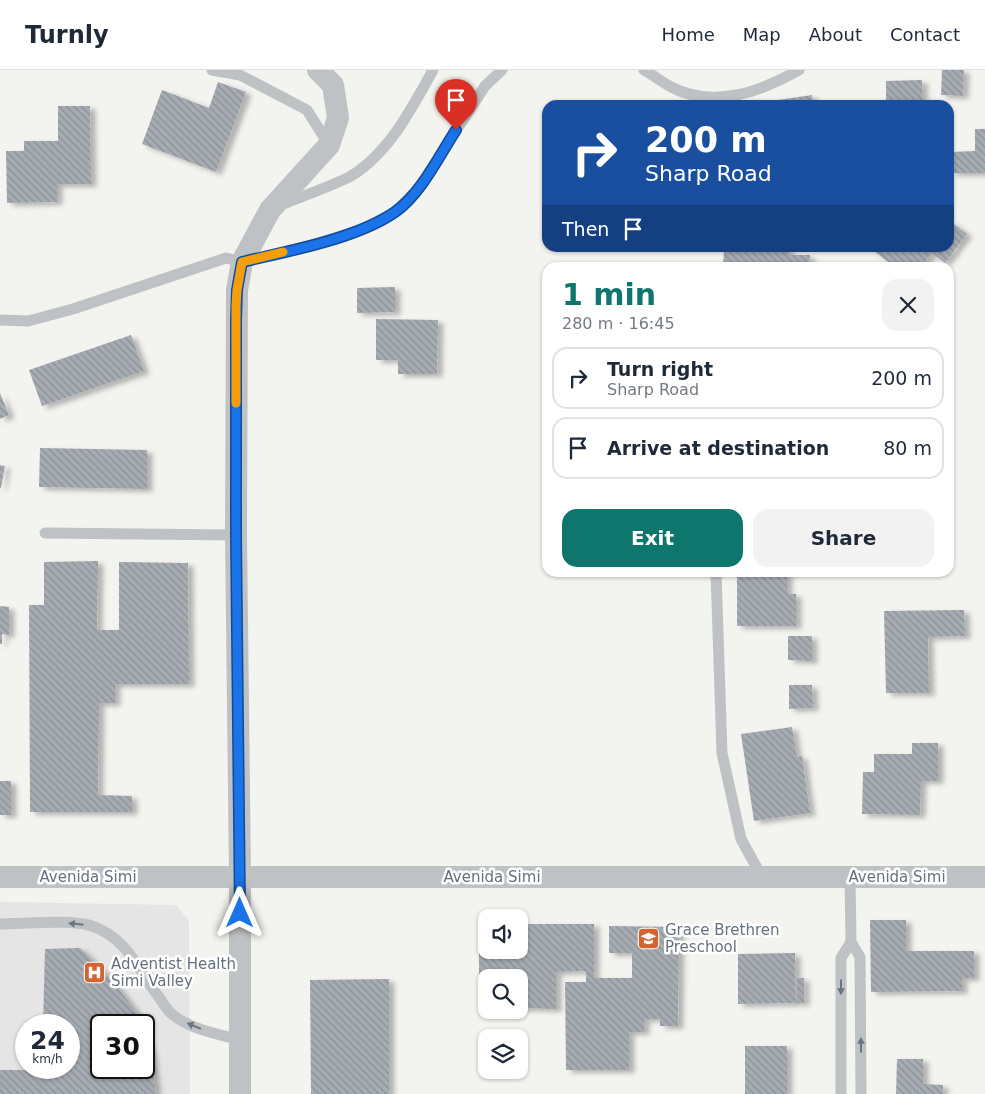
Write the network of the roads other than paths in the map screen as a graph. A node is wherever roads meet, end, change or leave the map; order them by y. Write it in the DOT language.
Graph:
graph roads {
  1 [pos="212,70"];
  2 [pos="318,70"];
  3 [pos="433,70"];
  4 [pos="502,70"];
  5 [pos="644,70"];
  6 [pos="799,70"];
  7 [pos="329,145"];
  8 [pos="270,210"];
  9 [pos="242,262"];
  10 [pos="0,320"];
  11 [pos="45,533"];
  12 [pos="236,535"];
  13 [pos="716,577"];
  14 [pos="0,877"];
  15 [pos="240,877"];
  16 [pos="762,877"];
  17 [pos="850,877"];
  18 [pos="985,877"];
  19 [pos="0,924"];
  20 [pos="851,942"];
  21 [pos="240,1040"];
  22 [pos="240,1094"];
  23 [pos="841,1094"];
  24 [pos="861,1094"];
  1 -- 7 [label="lane"];
  2 -- 7 [label="street"];
  3 -- 8 [label="lane"];
  4 -- 9 [label="lane"];
  5 -- 6 [label="lane"];
  7 -- 8 [label="street"];
  8 -- 9 [label="street"];
  9 -- 10 [label="lane"];
  9 -- 12 [label="street"];
  11 -- 12 [label="lane"];
  12 -- 15 [label="street"];
  13 -- 16 [label="lane"];
  14 -- 15 [label="street, Avenida Simi"];
  15 -- 16 [label="street, Avenida Simi"];
  15 -- 21 [label="street"];
  16 -- 17 [label="street, Avenida Simi"];
  17 -- 18 [label="street, Avenida Simi"];
  17 -- 20 [label="lane"];
  21 -- 19 [label="lane, one-way"];
  20 -- 23 [label="lane, one-way"];
  24 -- 20 [label="lane, one-way"];
  21 -- 22 [label="street"];
}
